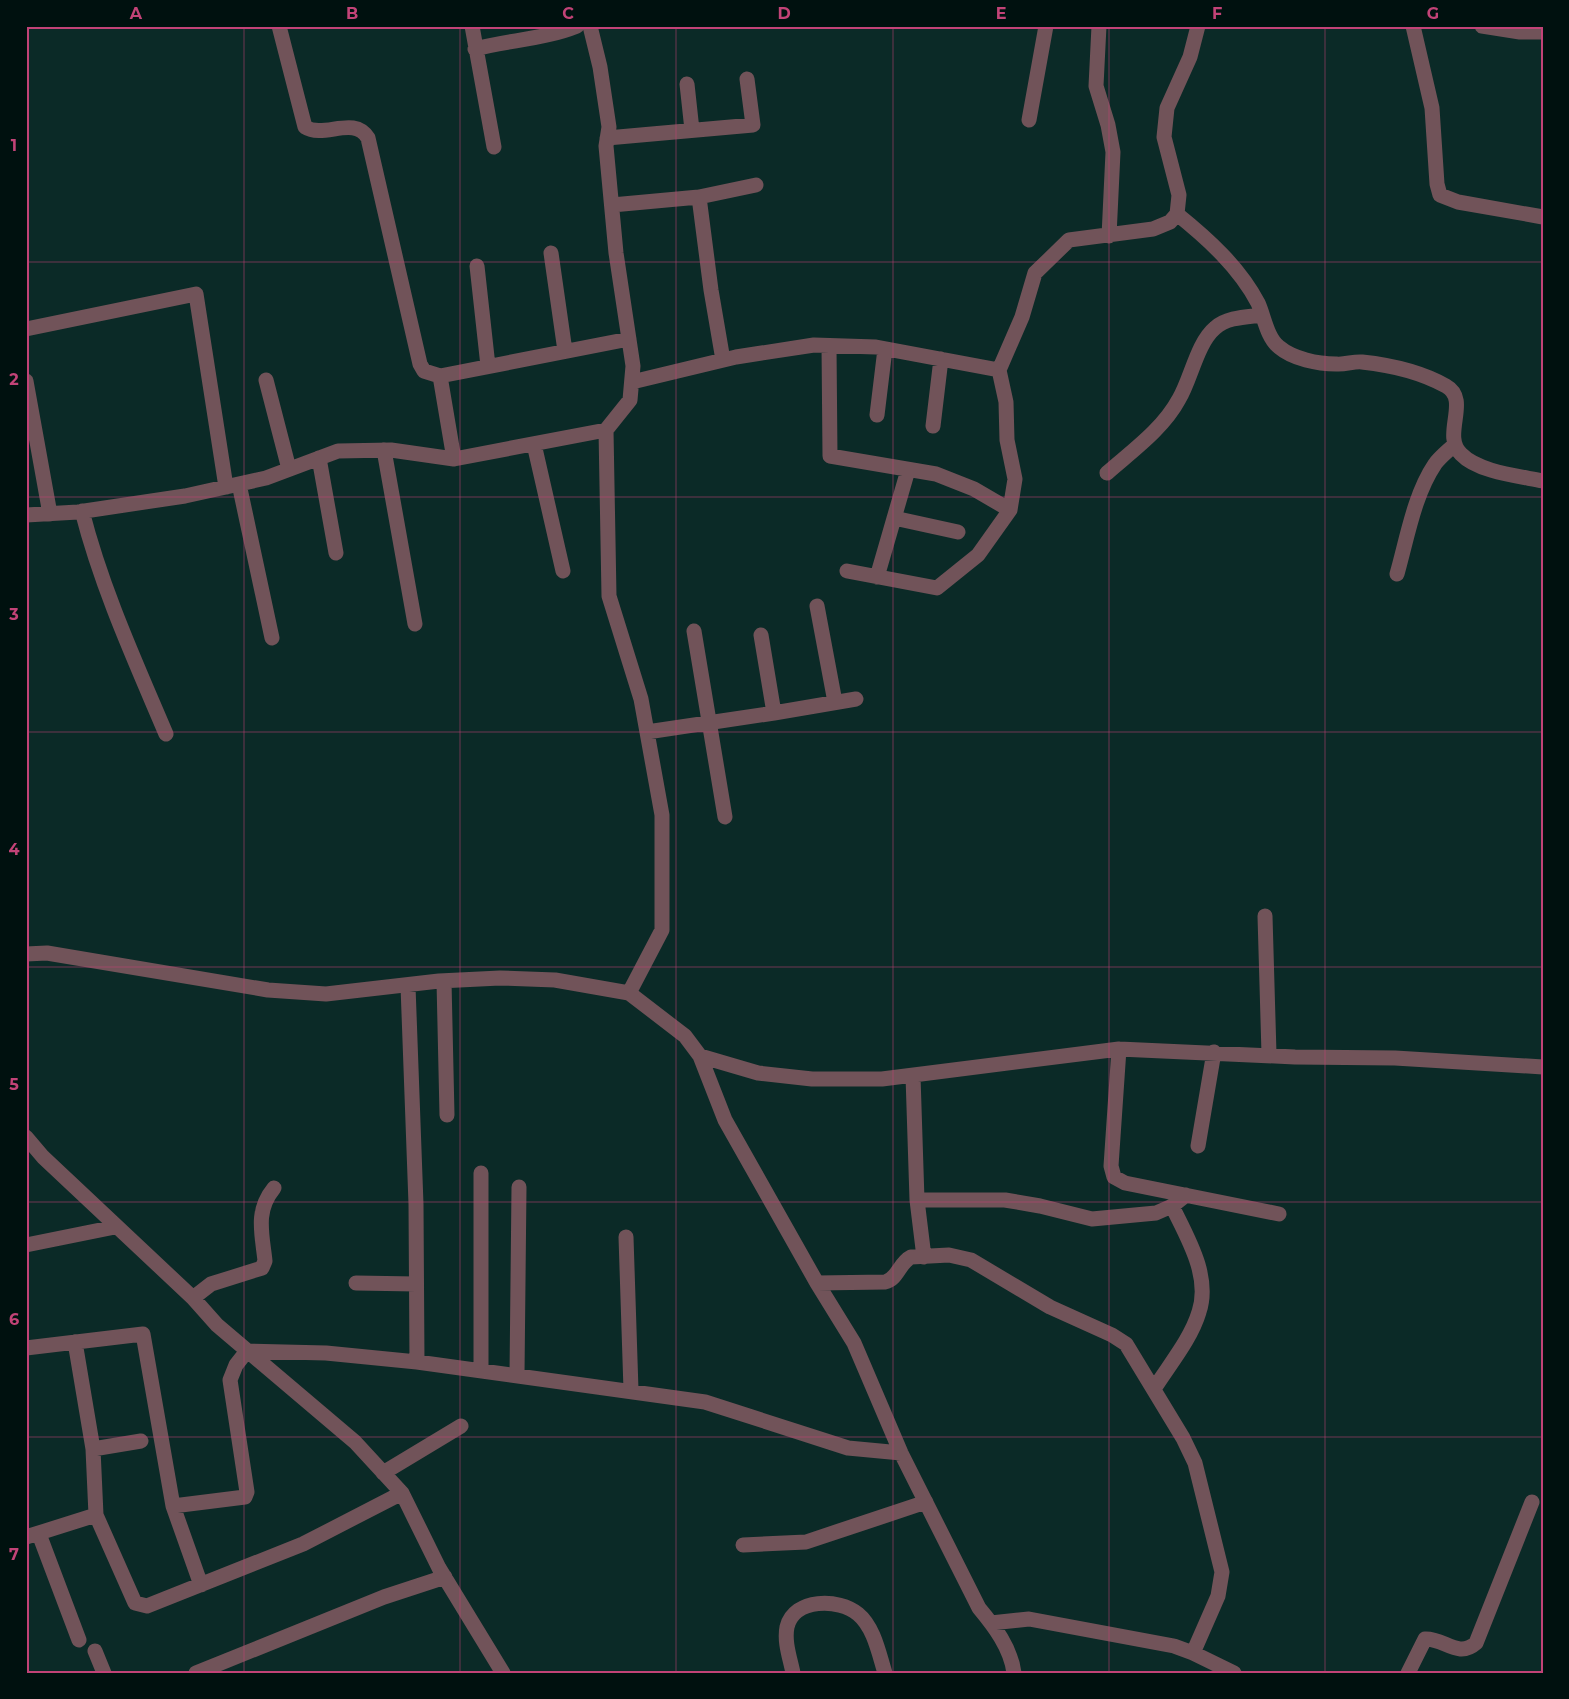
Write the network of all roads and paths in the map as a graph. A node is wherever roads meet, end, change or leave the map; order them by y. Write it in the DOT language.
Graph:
graph roads {
  1 [pos="279,26"];
  2 [pos="472,26"];
  3 [pos="577,26"];
  4 [pos="590,26"];
  5 [pos="1046,26"];
  6 [pos="1099,26"];
  7 [pos="1198,26"];
  8 [pos="1413,26"];
  9 [pos="1482,26"];
  10 [pos="1543,32"];
  11 [pos="475,48"];
  12 [pos="747,79"];
  13 [pos="687,84"];
  14 [pos="1029,120"];
  15 [pos="692,130"];
  16 [pos="607,138"];
  17 [pos="494,147"];
  18 [pos="756,185"];
  19 [pos="699,197"];
  20 [pos="612,205"];
  21 [pos="1177,214"];
  22 [pos="1543,217"];
  23 [pos="1109,236"];
  24 [pos="551,253"];
  25 [pos="477,266"];
  26 [pos="1262,315"];
  27 [pos="26,329"];
  28 [pos="629,339"];
  29 [pos="829,346"];
  30 [pos="884,349"];
  31 [pos="564,351"];
  32 [pos="941,359"];
  33 [pos="723,360"];
  34 [pos="488,366"];
  35 [pos="999,370"];
  36 [pos="440,376"];
  37 [pos="266,380"];
  38 [pos="26,381"];
  39 [pos="632,382"];
  40 [pos="878,415"];
  41 [pos="933,426"];
  42 [pos="606,430"];
  43 [pos="534,444"];
  44 [pos="1454,445"];
  45 [pos="384,450"];
  46 [pos="319,458"];
  47 [pos="454,459"];
  48 [pos="289,469"];
  49 [pos="908,470"];
  50 [pos="1107,473"];
  51 [pos="1543,481"];
  52 [pos="232,485"];
  53 [pos="1010,510"];
  54 [pos="82,511"];
  55 [pos="50,514"];
  56 [pos="26,515"];
  57 [pos="894,518"];
  58 [pos="958,532"];
  59 [pos="336,552"];
  60 [pos="563,571"];
  61 [pos="847,571"];
  62 [pos="1397,574"];
  63 [pos="877,577"];
  64 [pos="818,606"];
  65 [pos="415,624"];
  66 [pos="694,630"];
  67 [pos="761,635"];
  68 [pos="272,638"];
  69 [pos="856,699"];
  70 [pos="835,702"];
  71 [pos="774,713"];
  72 [pos="710,723"];
  73 [pos="647,732"];
  74 [pos="166,734"];
  75 [pos="725,817"];
  76 [pos="1265,916"];
  77 [pos="26,954"];
  78 [pos="444,981"];
  79 [pos="408,986"];
  80 [pos="629,993"];
  81 [pos="1119,1049"];
  82 [pos="1214,1052"];
  83 [pos="1269,1054"];
  84 [pos="700,1056"];
  85 [pos="1543,1067"];
  86 [pos="913,1076"];
  87 [pos="447,1115"];
  88 [pos="26,1137"];
  89 [pos="1198,1146"];
  90 [pos="481,1173"];
  91 [pos="519,1187"];
  92 [pos="274,1188"];
  93 [pos="1186,1195"];
  94 [pos="917,1200"];
  95 [pos="1172,1206"];
  96 [pos="1279,1214"];
  97 [pos="115,1227"];
  98 [pos="626,1236"];
  99 [pos="26,1245"];
  100 [pos="924,1257"];
  101 [pos="356,1283"];
  102 [pos="818,1283"];
  103 [pos="416,1284"];
  104 [pos="193,1298"];
  105 [pos="75,1342"];
  106 [pos="26,1348"];
  107 [pos="248,1351"];
  108 [pos="417,1362"];
  109 [pos="481,1371"];
  110 [pos="517,1375"];
  111 [pos="1154,1389"];
  112 [pos="630,1390"];
  113 [pos="461,1426"];
  114 [pos="141,1441"];
  115 [pos="93,1449"];
  116 [pos="901,1453"];
  117 [pos="383,1473"];
  118 [pos="402,1493"];
  119 [pos="926,1502"];
  120 [pos="1532,1502"];
  121 [pos="173,1506"];
  122 [pos="96,1515"];
  123 [pos="33,1535"];
  124 [pos="743,1545"];
  125 [pos="445,1578"];
  126 [pos="201,1585"];
  127 [pos="991,1623"];
  128 [pos="78,1640"];
  129 [pos="95,1650"];
  130 [pos="1193,1653"];
  131 [pos="1227,1671"];
  132 [pos="104,1673"];
  133 [pos="196,1673"];
  134 [pos="503,1673"];
  135 [pos="793,1673"];
  136 [pos="885,1673"];
  137 [pos="1014,1673"];
  138 [pos="1408,1673"];
  1 -- 36 [label="street"];
  2 -- 11 [label="street"];
  3 -- 11 [label="street"];
  4 -- 16 [label="street"];
  5 -- 14 [label="street"];
  6 -- 23 [label="street"];
  7 -- 21 [label="street"];
  8 -- 22 [label="street"];
  9 -- 10 [label="street"];
  11 -- 17 [label="street"];
  12 -- 15 [label="street"];
  13 -- 15 [label="street"];
  15 -- 16 [label="street"];
  16 -- 20 [label="street"];
  18 -- 19 [label="street"];
  19 -- 20 [label="street"];
  19 -- 33 [label="street"];
  20 -- 28 [label="street"];
  21 -- 23 [label="street"];
  21 -- 26 [label="street"];
  23 -- 35 [label="street"];
  24 -- 31 [label="street"];
  25 -- 34 [label="street"];
  26 -- 44 [label="street"];
  26 -- 50 [label="street"];
  27 -- 52 [label="street"];
  28 -- 31 [label="street"];
  28 -- 39 [label="street"];
  29 -- 30 [label="street"];
  29 -- 33 [label="street"];
  29 -- 49 [label="street"];
  30 -- 32 [label="street"];
  30 -- 40 [label="street"];
  31 -- 34 [label="street"];
  32 -- 35 [label="street"];
  32 -- 41 [label="street"];
  33 -- 39 [label="street"];
  34 -- 36 [label="street"];
  35 -- 53 [label="street"];
  36 -- 47 [label="street"];
  37 -- 48 [label="street"];
  38 -- 55 [label="street"];
  39 -- 42 [label="street"];
  42 -- 43 [label="street"];
  42 -- 73 [label="street"];
  43 -- 47 [label="street"];
  43 -- 60 [label="street"];
  44 -- 51 [label="street"];
  44 -- 62 [label="street"];
  45 -- 46 [label="street"];
  45 -- 47 [label="street"];
  45 -- 65 [label="street"];
  46 -- 48 [label="street"];
  46 -- 59 [label="street"];
  48 -- 52 [label="street"];
  49 -- 53 [label="street"];
  49 -- 57 [label="street"];
  52 -- 54 [label="street"];
  52 -- 68 [label="street"];
  53 -- 63 [label="street"];
  54 -- 55 [label="street"];
  54 -- 74 [label="street"];
  55 -- 56 [label="street"];
  57 -- 58 [label="street"];
  57 -- 63 [label="street"];
  61 -- 63 [label="street"];
  64 -- 70 [label="street"];
  66 -- 72 [label="street"];
  67 -- 71 [label="street"];
  69 -- 70 [label="street"];
  70 -- 71 [label="street"];
  71 -- 72 [label="street"];
  72 -- 73 [label="street"];
  72 -- 75 [label="street"];
  73 -- 80 [label="street"];
  76 -- 83 [label="street"];
  77 -- 79 [label="street"];
  78 -- 79 [label="street"];
  78 -- 80 [label="street"];
  78 -- 87 [label="street"];
  79 -- 103 [label="street"];
  80 -- 84 [label="street"];
  81 -- 82 [label="street"];
  81 -- 86 [label="street"];
  81 -- 93 [label="street"];
  82 -- 83 [label="street"];
  82 -- 89 [label="street"];
  83 -- 85 [label="street"];
  84 -- 86 [label="street"];
  84 -- 102 [label="street"];
  86 -- 94 [label="street"];
  88 -- 97 [label="street"];
  90 -- 109 [label="street"];
  91 -- 110 [label="street"];
  92 -- 104 [label="street"];
  93 -- 95 [label="street"];
  93 -- 96 [label="street"];
  94 -- 95 [label="street"];
  94 -- 100 [label="street"];
  95 -- 111 [label="street"];
  97 -- 99 [label="street"];
  97 -- 104 [label="street"];
  98 -- 112 [label="street"];
  100 -- 102 [label="street"];
  100 -- 111 [label="street"];
  101 -- 103 [label="street"];
  102 -- 116 [label="street"];
  103 -- 108 [label="street"];
  104 -- 107 [label="street"];
  105 -- 106 [label="street"];
  105 -- 115 [label="street"];
  105 -- 121 [label="street"];
  107 -- 108 [label="street"];
  107 -- 117 [label="street"];
  107 -- 121 [label="street"];
  108 -- 109 [label="street"];
  109 -- 110 [label="street"];
  110 -- 112 [label="street"];
  111 -- 130 [label="street"];
  112 -- 116 [label="street"];
  113 -- 117 [label="street"];
  114 -- 115 [label="street"];
  115 -- 122 [label="street"];
  116 -- 119 [label="street"];
  117 -- 118 [label="street"];
  118 -- 125 [label="street"];
  118 -- 126 [label="street"];
  119 -- 124 [label="street"];
  119 -- 127 [label="street"];
  120 -- 138 [label="street"];
  121 -- 126 [label="street"];
  122 -- 123 [label="street"];
  122 -- 126 [label="street"];
  123 -- 128 [label="street"];
  125 -- 133 [label="street"];
  125 -- 134 [label="street"];
  127 -- 130 [label="street"];
  127 -- 137 [label="street"];
  129 -- 132 [label="street"];
  130 -- 131 [label="street"];
  135 -- 136 [label="street"];
}
